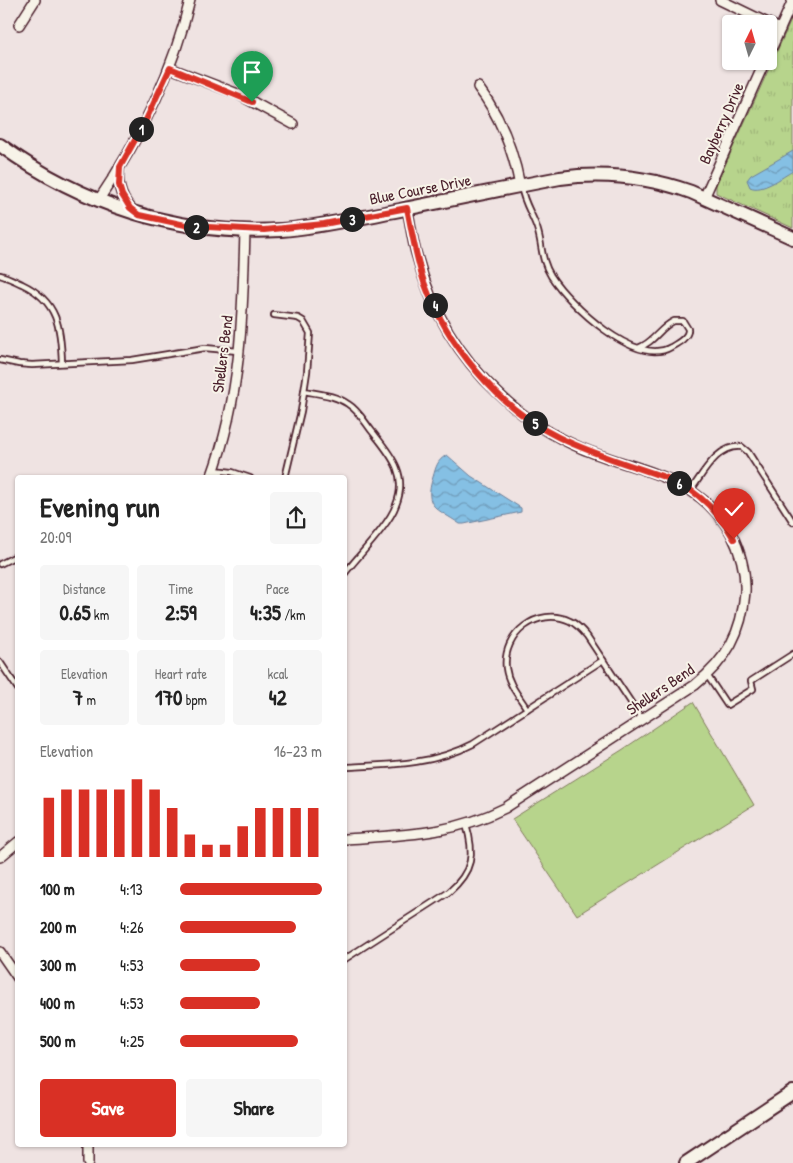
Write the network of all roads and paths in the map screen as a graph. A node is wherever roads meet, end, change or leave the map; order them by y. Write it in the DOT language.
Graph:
graph roads {
  1 [pos="35,0"];
  2 [pos="190,0"];
  3 [pos="720,0"];
  4 [pos="793,0"];
  5 [pos="19,25"];
  6 [pos="780,29"];
  7 [pos="778,34"];
  8 [pos="170,68"];
  9 [pos="761,70"];
  10 [pos="478,88"];
  11 [pos="293,124"];
  12 [pos="0,145"];
  13 [pos="120,167"];
  14 [pos="520,186"];
  15 [pos="704,198"];
  16 [pos="98,201"];
  17 [pos="407,208"];
  18 [pos="139,215"];
  19 [pos="245,230"];
  20 [pos="793,238"];
  21 [pos="0,275"];
  22 [pos="274,315"];
  23 [pos="638,348"];
  24 [pos="240,351"];
  25 [pos="0,360"];
  26 [pos="62,363"];
  27 [pos="304,391"];
  28 [pos="213,474"];
  29 [pos="241,475"];
  30 [pos="285,475"];
  31 [pos="691,490"];
  32 [pos="793,522"];
  33 [pos="15,556"];
  34 [pos="0,564"];
  35 [pos="347,570"];
  36 [pos="793,654"];
  37 [pos="603,660"];
  38 [pos="0,662"];
  39 [pos="708,675"];
  40 [pos="15,684"];
  41 [pos="527,708"];
  42 [pos="642,720"];
  43 [pos="347,767"];
  44 [pos="466,824"];
  45 [pos="347,839"];
  46 [pos="15,844"];
  47 [pos="0,857"];
  48 [pos="0,952"];
  49 [pos="347,958"];
  50 [pos="15,974"];
  51 [pos="793,1092"];
  52 [pos="88,1147"];
  53 [pos="88,1163"];
  54 [pos="686,1163"];
  1 -- 5 [label="street"];
  2 -- 8 [label="street"];
  3 -- 6 [label="street"];
  4 -- 6 [label="street"];
  6 -- 7 [label="street"];
  8 -- 11 [label="street"];
  8 -- 13 [label="street"];
  9 -- 15 [label="street, Bayberry Drive"];
  10 -- 14 [label="street"];
  12 -- 16 [label="main road, Blue Course Drive"];
  13 -- 16 [label="street"];
  13 -- 18 [label="street"];
  14 -- 15 [label="main road, Blue Course Drive"];
  14 -- 17 [label="main road, Blue Course Drive"];
  14 -- 23 [label="lane"];
  15 -- 20 [label="main road, Blue Course Drive"];
  16 -- 18 [label="main road, Blue Course Drive"];
  17 -- 19 [label="main road, Blue Course Drive"];
  17 -- 31 [label="street, Shellers Bend"];
  18 -- 19 [label="main road, Blue Course Drive"];
  19 -- 24 [label="street, Shellers Bend"];
  21 -- 26 [label="lane"];
  22 -- 27 [label="lane"];
  23 -- 23 [label="lane"];
  24 -- 26 [label="lane"];
  24 -- 28 [label="street, Shellers Bend"];
  25 -- 26 [label="lane"];
  27 -- 30 [label="lane"];
  27 -- 35 [label="lane"];
  28 -- 29 [label="lane"];
  31 -- 32 [label="lane"];
  31 -- 39 [label="street, Shellers Bend"];
  33 -- 34 [label="lane"];
  36 -- 39 [label="lane"];
  37 -- 41 [label="lane"];
  37 -- 41 [label="lane"];
  37 -- 42 [label="lane"];
  38 -- 40 [label="lane"];
  39 -- 42 [label="street, Shellers Bend"];
  41 -- 43 [label="lane"];
  42 -- 44 [label="street, Shellers Bend"];
  44 -- 45 [label="street, Shellers Bend"];
  44 -- 49 [label="lane"];
  46 -- 47 [label="street"];
  48 -- 50 [label="street"];
  51 -- 54 [label="main road"];
  52 -- 53 [label="street"];
}
